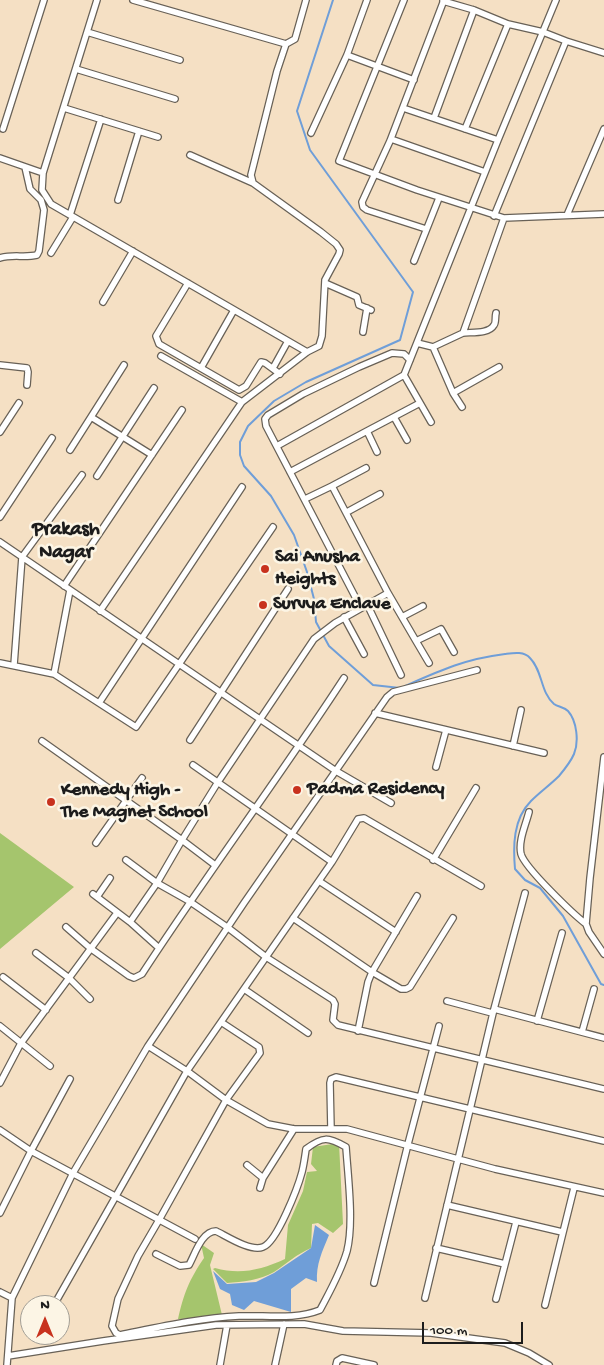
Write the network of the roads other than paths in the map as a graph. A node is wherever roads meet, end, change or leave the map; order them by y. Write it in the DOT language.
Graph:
graph roads {
  1 [pos="44,0"];
  2 [pos="97,0"];
  3 [pos="133,0"];
  4 [pos="306,0"];
  5 [pos="368,0"];
  6 [pos="404,0"];
  7 [pos="443,0"];
  8 [pos="556,0"];
  9 [pos="474,10"];
  10 [pos="508,24"];
  11 [pos="87,32"];
  12 [pos="543,32"];
  13 [pos="566,41"];
  14 [pos="286,44"];
  15 [pos="604,53"];
  16 [pos="347,55"];
  17 [pos="180,60"];
  18 [pos="377,67"];
  19 [pos="76,69"];
  20 [pos="414,80"];
  21 [pos="175,99"];
  22 [pos="64,108"];
  23 [pos="403,108"];
  24 [pos="434,118"];
  25 [pos="101,119"];
  26 [pos="3,129"];
  27 [pos="465,129"];
  28 [pos="604,129"];
  29 [pos="139,131"];
  30 [pos="311,133"];
  31 [pos="158,137"];
  32 [pos="391,139"];
  33 [pos="498,140"];
  34 [pos="190,156"];
  35 [pos="0,158"];
  36 [pos="24,167"];
  37 [pos="485,172"];
  38 [pos="42,174"];
  39 [pos="374,174"];
  40 [pos="253,183"];
  41 [pos="439,198"];
  42 [pos="118,200"];
  43 [pos="470,209"];
  44 [pos="604,214"];
  45 [pos="567,215"];
  46 [pos="72,216"];
  47 [pos="494,216"];
  48 [pos="504,218"];
  49 [pos="426,229"];
  50 [pos="133,251"];
  51 [pos="51,252"];
  52 [pos="0,258"];
  53 [pos="414,261"];
  54 [pos="188,283"];
  55 [pos="325,283"];
  56 [pos="103,302"];
  57 [pos="234,310"];
  58 [pos="496,313"];
  59 [pos="363,332"];
  60 [pos="463,333"];
  61 [pos="288,341"];
  62 [pos="417,343"];
  63 [pos="432,347"];
  64 [pos="307,352"];
  65 [pos="161,356"];
  66 [pos="410,360"];
  67 [pos="0,365"];
  68 [pos="124,365"];
  69 [pos="499,367"];
  70 [pos="201,368"];
  71 [pos="273,368"];
  72 [pos="280,374"];
  73 [pos="404,375"];
  74 [pos="27,385"];
  75 [pos="154,388"];
  76 [pos="453,393"];
  77 [pos="242,402"];
  78 [pos="19,403"];
  79 [pos="420,403"];
  80 [pos="462,408"];
  81 [pos="182,410"];
  82 [pos="91,417"];
  83 [pos="394,417"];
  84 [pos="431,422"];
  85 [pos="368,431"];
  86 [pos="0,432"];
  87 [pos="123,436"];
  88 [pos="52,438"];
  89 [pos="407,440"];
  90 [pos="277,446"];
  91 [pos="70,450"];
  92 [pos="377,452"];
  93 [pos="152,455"];
  94 [pos="366,468"];
  95 [pos="290,472"];
  96 [pos="82,475"];
  97 [pos="97,476"];
  98 [pos="332,486"];
  99 [pos="242,487"];
  100 [pos="380,494"];
  101 [pos="305,499"];
  102 [pos="347,512"];
  103 [pos="0,517"];
  104 [pos="273,527"];
  105 [pos="0,542"];
  106 [pos="22,557"];
  107 [pos="64,586"];
  108 [pos="288,589"];
  109 [pos="70,590"];
  110 [pos="388,593"];
  111 [pos="364,606"];
  112 [pos="423,606"];
  113 [pos="100,611"];
  114 [pos="344,617"];
  115 [pos="402,617"];
  116 [pos="143,638"];
  117 [pos="416,640"];
  118 [pos="454,652"];
  119 [pos="364,654"];
  120 [pos="0,664"];
  121 [pos="429,664"];
  122 [pos="14,665"];
  123 [pos="178,665"];
  124 [pos="477,670"];
  125 [pos="54,674"];
  126 [pos="402,674"];
  127 [pos="344,678"];
  128 [pos="222,694"];
  129 [pos="99,703"];
  130 [pos="521,710"];
  131 [pos="375,713"];
  132 [pos="260,719"];
  133 [pos="446,730"];
  134 [pos="190,740"];
  135 [pos="42,741"];
  136 [pos="300,746"];
  137 [pos="513,746"];
  138 [pos="544,753"];
  139 [pos="604,757"];
  140 [pos="192,765"];
  141 [pos="436,767"];
  142 [pos="336,771"];
  143 [pos="142,778"];
  144 [pos="218,782"];
  145 [pos="476,788"];
  146 [pos="126,802"];
  147 [pos="391,803"];
  148 [pos="255,809"];
  149 [pos="529,812"];
  150 [pos="291,835"];
  151 [pos="182,840"];
  152 [pos="96,843"];
  153 [pos="126,860"];
  154 [pos="434,860"];
  155 [pos="332,862"];
  156 [pos="215,865"];
  157 [pos="110,878"];
  158 [pos="320,881"];
  159 [pos="157,883"];
  160 [pos="481,886"];
  161 [pos="525,893"];
  162 [pos="417,896"];
  163 [pos="189,901"];
  164 [pos="117,912"];
  165 [pos="294,918"];
  166 [pos="453,918"];
  167 [pos="130,922"];
  168 [pos="586,924"];
  169 [pos="66,927"];
  170 [pos="227,927"];
  171 [pos="396,932"];
  172 [pos="562,933"];
  173 [pos="90,948"];
  174 [pos="160,948"];
  175 [pos="36,953"];
  176 [pos="604,954"];
  177 [pos="266,957"];
  178 [pos="372,972"];
  179 [pos="3,977"];
  180 [pos="69,978"];
  181 [pos="244,989"];
  182 [pos="594,989"];
  183 [pos="90,999"];
  184 [pos="447,1001"];
  185 [pos="46,1010"];
  186 [pos="493,1011"];
  187 [pos="537,1021"];
  188 [pos="221,1022"];
  189 [pos="0,1026"];
  190 [pos="439,1026"];
  191 [pos="358,1031"];
  192 [pos="582,1032"];
  193 [pos="308,1033"];
  194 [pos="604,1038"];
  195 [pos="21,1043"];
  196 [pos="148,1046"];
  197 [pos="433,1048"];
  198 [pos="481,1060"];
  199 [pos="50,1066"];
  200 [pos="187,1071"];
  201 [pos="70,1078"];
  202 [pos="0,1083"];
  203 [pos="604,1089"];
  204 [pos="421,1097"];
  205 [pos="226,1100"];
  206 [pos="470,1109"];
  207 [pos="294,1129"];
  208 [pos="331,1129"];
  209 [pos="0,1130"];
  210 [pos="604,1141"];
  211 [pos="408,1144"];
  212 [pos="31,1151"];
  213 [pos="458,1158"];
  214 [pos="246,1165"];
  215 [pos="73,1173"];
  216 [pos="263,1178"];
  217 [pos="260,1188"];
  218 [pos="574,1188"];
  219 [pos="604,1194"];
  220 [pos="115,1196"];
  221 [pos="447,1205"];
  222 [pos="0,1213"];
  223 [pos="159,1220"];
  224 [pos="516,1222"];
  225 [pos="562,1232"];
  226 [pos="195,1239"];
  227 [pos="436,1248"];
  228 [pos="156,1254"];
  229 [pos="505,1264"];
  230 [pos="374,1283"];
  231 [pos="0,1292"];
  232 [pos="60,1295"];
  233 [pos="12,1298"];
  234 [pos="425,1298"];
  235 [pos="496,1299"];
  236 [pos="545,1305"];
  237 [pos="284,1324"];
  238 [pos="227,1325"];
  239 [pos="8,1356"];
  240 [pos="7,1365"];
  241 [pos="220,1365"];
  242 [pos="275,1365"];
  243 [pos="336,1365"];
  244 [pos="374,1365"];
  245 [pos="549,1365"];
  1 -- 26 [label="street"];
  2 -- 11 [label="street"];
  3 -- 14 [label="street"];
  4 -- 14 [label="street"];
  5 -- 16 [label="street"];
  6 -- 18 [label="street"];
  7 -- 9 [label="street"];
  7 -- 20 [label="street"];
  8 -- 12 [label="street"];
  9 -- 10 [label="street"];
  9 -- 24 [label="street"];
  10 -- 12 [label="street"];
  10 -- 27 [label="street"];
  11 -- 17 [label="street"];
  11 -- 19 [label="street"];
  12 -- 13 [label="street"];
  12 -- 33 [label="street"];
  13 -- 15 [label="street"];
  13 -- 47 [label="street"];
  14 -- 40 [label="street"];
  16 -- 18 [label="street"];
  16 -- 30 [label="street"];
  18 -- 20 [label="street"];
  18 -- 39 [label="street"];
  19 -- 21 [label="street"];
  19 -- 22 [label="street"];
  20 -- 23 [label="street"];
  22 -- 25 [label="street"];
  22 -- 38 [label="street"];
  23 -- 24 [label="street"];
  23 -- 32 [label="street"];
  24 -- 27 [label="street"];
  25 -- 29 [label="street"];
  25 -- 46 [label="street"];
  27 -- 33 [label="street"];
  28 -- 45 [label="street"];
  29 -- 31 [label="street"];
  29 -- 42 [label="street"];
  32 -- 37 [label="street"];
  32 -- 39 [label="street"];
  33 -- 37 [label="street"];
  34 -- 40 [label="street"];
  35 -- 36 [label="street"];
  36 -- 38 [label="street"];
  36 -- 52 [label="street"];
  37 -- 43 [label="street"];
  38 -- 46 [label="street"];
  39 -- 41 [label="street"];
  39 -- 49 [label="street"];
  40 -- 55 [label="street"];
  41 -- 43 [label="street"];
  41 -- 49 [label="street"];
  43 -- 47 [label="street"];
  43 -- 62 [label="street"];
  44 -- 45 [label="street"];
  45 -- 48 [label="street"];
  46 -- 50 [label="street"];
  46 -- 51 [label="street"];
  47 -- 48 [label="street"];
  48 -- 60 [label="street"];
  49 -- 53 [label="street"];
  50 -- 54 [label="street"];
  50 -- 56 [label="street"];
  54 -- 57 [label="street"];
  54 -- 70 [label="street"];
  55 -- 59 [label="street"];
  55 -- 64 [label="street"];
  57 -- 61 [label="street"];
  57 -- 70 [label="street"];
  58 -- 60 [label="street"];
  60 -- 63 [label="street"];
  61 -- 64 [label="street"];
  61 -- 71 [label="street"];
  62 -- 63 [label="street"];
  62 -- 66 [label="street"];
  63 -- 76 [label="street"];
  64 -- 72 [label="street"];
  65 -- 77 [label="street"];
  66 -- 73 [label="street"];
  66 -- 90 [label="street"];
  67 -- 74 [label="street"];
  68 -- 82 [label="street"];
  69 -- 76 [label="street"];
  70 -- 71 [label="street"];
  71 -- 72 [label="street"];
  72 -- 77 [label="street"];
  73 -- 79 [label="street"];
  73 -- 90 [label="street"];
  75 -- 87 [label="street"];
  76 -- 80 [label="street"];
  77 -- 113 [label="street"];
  78 -- 86 [label="street"];
  79 -- 83 [label="street"];
  79 -- 84 [label="street"];
  81 -- 93 [label="street"];
  82 -- 87 [label="street"];
  82 -- 91 [label="street"];
  83 -- 85 [label="street"];
  83 -- 89 [label="street"];
  85 -- 92 [label="street"];
  85 -- 95 [label="street"];
  87 -- 93 [label="street"];
  87 -- 97 [label="street"];
  88 -- 103 [label="street"];
  90 -- 95 [label="street"];
  93 -- 107 [label="street"];
  94 -- 98 [label="street"];
  95 -- 101 [label="street"];
  96 -- 106 [label="street"];
  98 -- 101 [label="street"];
  98 -- 102 [label="street"];
  99 -- 116 [label="street"];
  100 -- 102 [label="street"];
  101 -- 111 [label="street"];
  102 -- 110 [label="street"];
  104 -- 123 [label="street"];
  105 -- 106 [label="street"];
  106 -- 107 [label="street"];
  106 -- 122 [label="street"];
  107 -- 109 [label="street"];
  108 -- 128 [label="street"];
  109 -- 113 [label="street"];
  109 -- 125 [label="street"];
  110 -- 111 [label="street"];
  110 -- 115 [label="street"];
  111 -- 114 [label="street"];
  111 -- 126 [label="street"];
  112 -- 115 [label="street"];
  113 -- 116 [label="street"];
  114 -- 119 [label="street"];
  114 -- 132 [label="street"];
  115 -- 117 [label="street"];
  116 -- 123 [label="street"];
  116 -- 129 [label="street"];
  117 -- 118 [label="street"];
  117 -- 121 [label="street"];
  120 -- 122 [label="street"];
  122 -- 125 [label="street"];
  123 -- 128 [label="street"];
  123 -- 129 [label="street"];
  124 -- 131 [label="street"];
  125 -- 129 [label="street"];
  127 -- 136 [label="street"];
  128 -- 132 [label="street"];
  128 -- 134 [label="street"];
  130 -- 137 [label="street"];
  131 -- 133 [label="street"];
  131 -- 142 [label="street"];
  132 -- 136 [label="street"];
  132 -- 144 [label="street"];
  133 -- 137 [label="street"];
  133 -- 141 [label="street"];
  135 -- 146 [label="street"];
  136 -- 142 [label="street"];
  136 -- 148 [label="street"];
  137 -- 138 [label="street"];
  139 -- 168 [label="street"];
  140 -- 144 [label="street"];
  142 -- 147 [label="street"];
  142 -- 150 [label="street"];
  143 -- 146 [label="street"];
  144 -- 148 [label="street"];
  144 -- 151 [label="street"];
  145 -- 154 [label="street"];
  146 -- 151 [label="street"];
  146 -- 152 [label="street"];
  148 -- 150 [label="street"];
  148 -- 156 [label="street"];
  149 -- 168 [label="street"];
  150 -- 155 [label="street"];
  150 -- 170 [label="street"];
  151 -- 156 [label="street"];
  151 -- 159 [label="street"];
  153 -- 159 [label="street"];
  154 -- 155 [label="street"];
  154 -- 160 [label="street"];
  155 -- 158 [label="street"];
  156 -- 163 [label="street"];
  157 -- 164 [label="street"];
  158 -- 165 [label="street"];
  158 -- 171 [label="street"];
  159 -- 163 [label="street"];
  159 -- 167 [label="street"];
  161 -- 186 [label="street"];
  162 -- 171 [label="street"];
  163 -- 170 [label="street"];
  163 -- 174 [label="street"];
  164 -- 167 [label="street"];
  164 -- 173 [label="street"];
  165 -- 177 [label="street"];
  165 -- 178 [label="street"];
  166 -- 178 [label="street"];
  167 -- 174 [label="street"];
  168 -- 176 [label="street"];
  169 -- 173 [label="street"];
  170 -- 177 [label="street"];
  170 -- 196 [label="street"];
  171 -- 178 [label="street"];
  172 -- 187 [label="street"];
  173 -- 174 [label="street"];
  173 -- 180 [label="street"];
  175 -- 180 [label="street"];
  177 -- 181 [label="street"];
  177 -- 191 [label="street"];
  178 -- 191 [label="street"];
  179 -- 185 [label="street"];
  180 -- 183 [label="street"];
  180 -- 185 [label="street"];
  181 -- 188 [label="street"];
  181 -- 193 [label="street"];
  182 -- 192 [label="street"];
  184 -- 186 [label="street"];
  185 -- 195 [label="street"];
  186 -- 187 [label="street"];
  186 -- 198 [label="street"];
  187 -- 192 [label="street"];
  188 -- 200 [label="street"];
  188 -- 205 [label="street"];
  189 -- 195 [label="street"];
  190 -- 197 [label="street"];
  191 -- 197 [label="street"];
  192 -- 194 [label="street"];
  195 -- 199 [label="street"];
  195 -- 202 [label="street"];
  196 -- 200 [label="street"];
  196 -- 215 [label="street"];
  197 -- 198 [label="street"];
  197 -- 204 [label="street"];
  198 -- 203 [label="street"];
  198 -- 206 [label="street"];
  200 -- 205 [label="street"];
  200 -- 220 [label="street"];
  201 -- 212 [label="street"];
  204 -- 206 [label="street"];
  204 -- 208 [label="street"];
  204 -- 211 [label="street"];
  205 -- 207 [label="street"];
  205 -- 223 [label="street"];
  206 -- 210 [label="street"];
  206 -- 213 [label="street"];
  207 -- 208 [label="street"];
  207 -- 216 [label="street"];
  208 -- 211 [label="street"];
  209 -- 212 [label="street"];
  211 -- 213 [label="street"];
  211 -- 230 [label="street"];
  212 -- 215 [label="street"];
  212 -- 222 [label="street"];
  213 -- 218 [label="street"];
  213 -- 221 [label="street"];
  214 -- 216 [label="street"];
  215 -- 220 [label="street"];
  215 -- 233 [label="street"];
  216 -- 217 [label="street"];
  218 -- 219 [label="street"];
  218 -- 225 [label="street"];
  220 -- 223 [label="street"];
  220 -- 232 [label="street"];
  221 -- 224 [label="street"];
  221 -- 227 [label="street"];
  223 -- 226 [label="street"];
  223 -- 228 [label="street"];
  224 -- 225 [label="street"];
  224 -- 229 [label="street"];
  225 -- 236 [label="street"];
  227 -- 229 [label="street"];
  227 -- 234 [label="street"];
  229 -- 235 [label="street"];
  231 -- 233 [label="street"];
  233 -- 239 [label="street"];
  237 -- 238 [label="street"];
  237 -- 242 [label="street"];
  237 -- 245 [label="street"];
  238 -- 239 [label="street"];
  238 -- 241 [label="street"];
  239 -- 240 [label="street"];
  243 -- 244 [label="street"];
}
